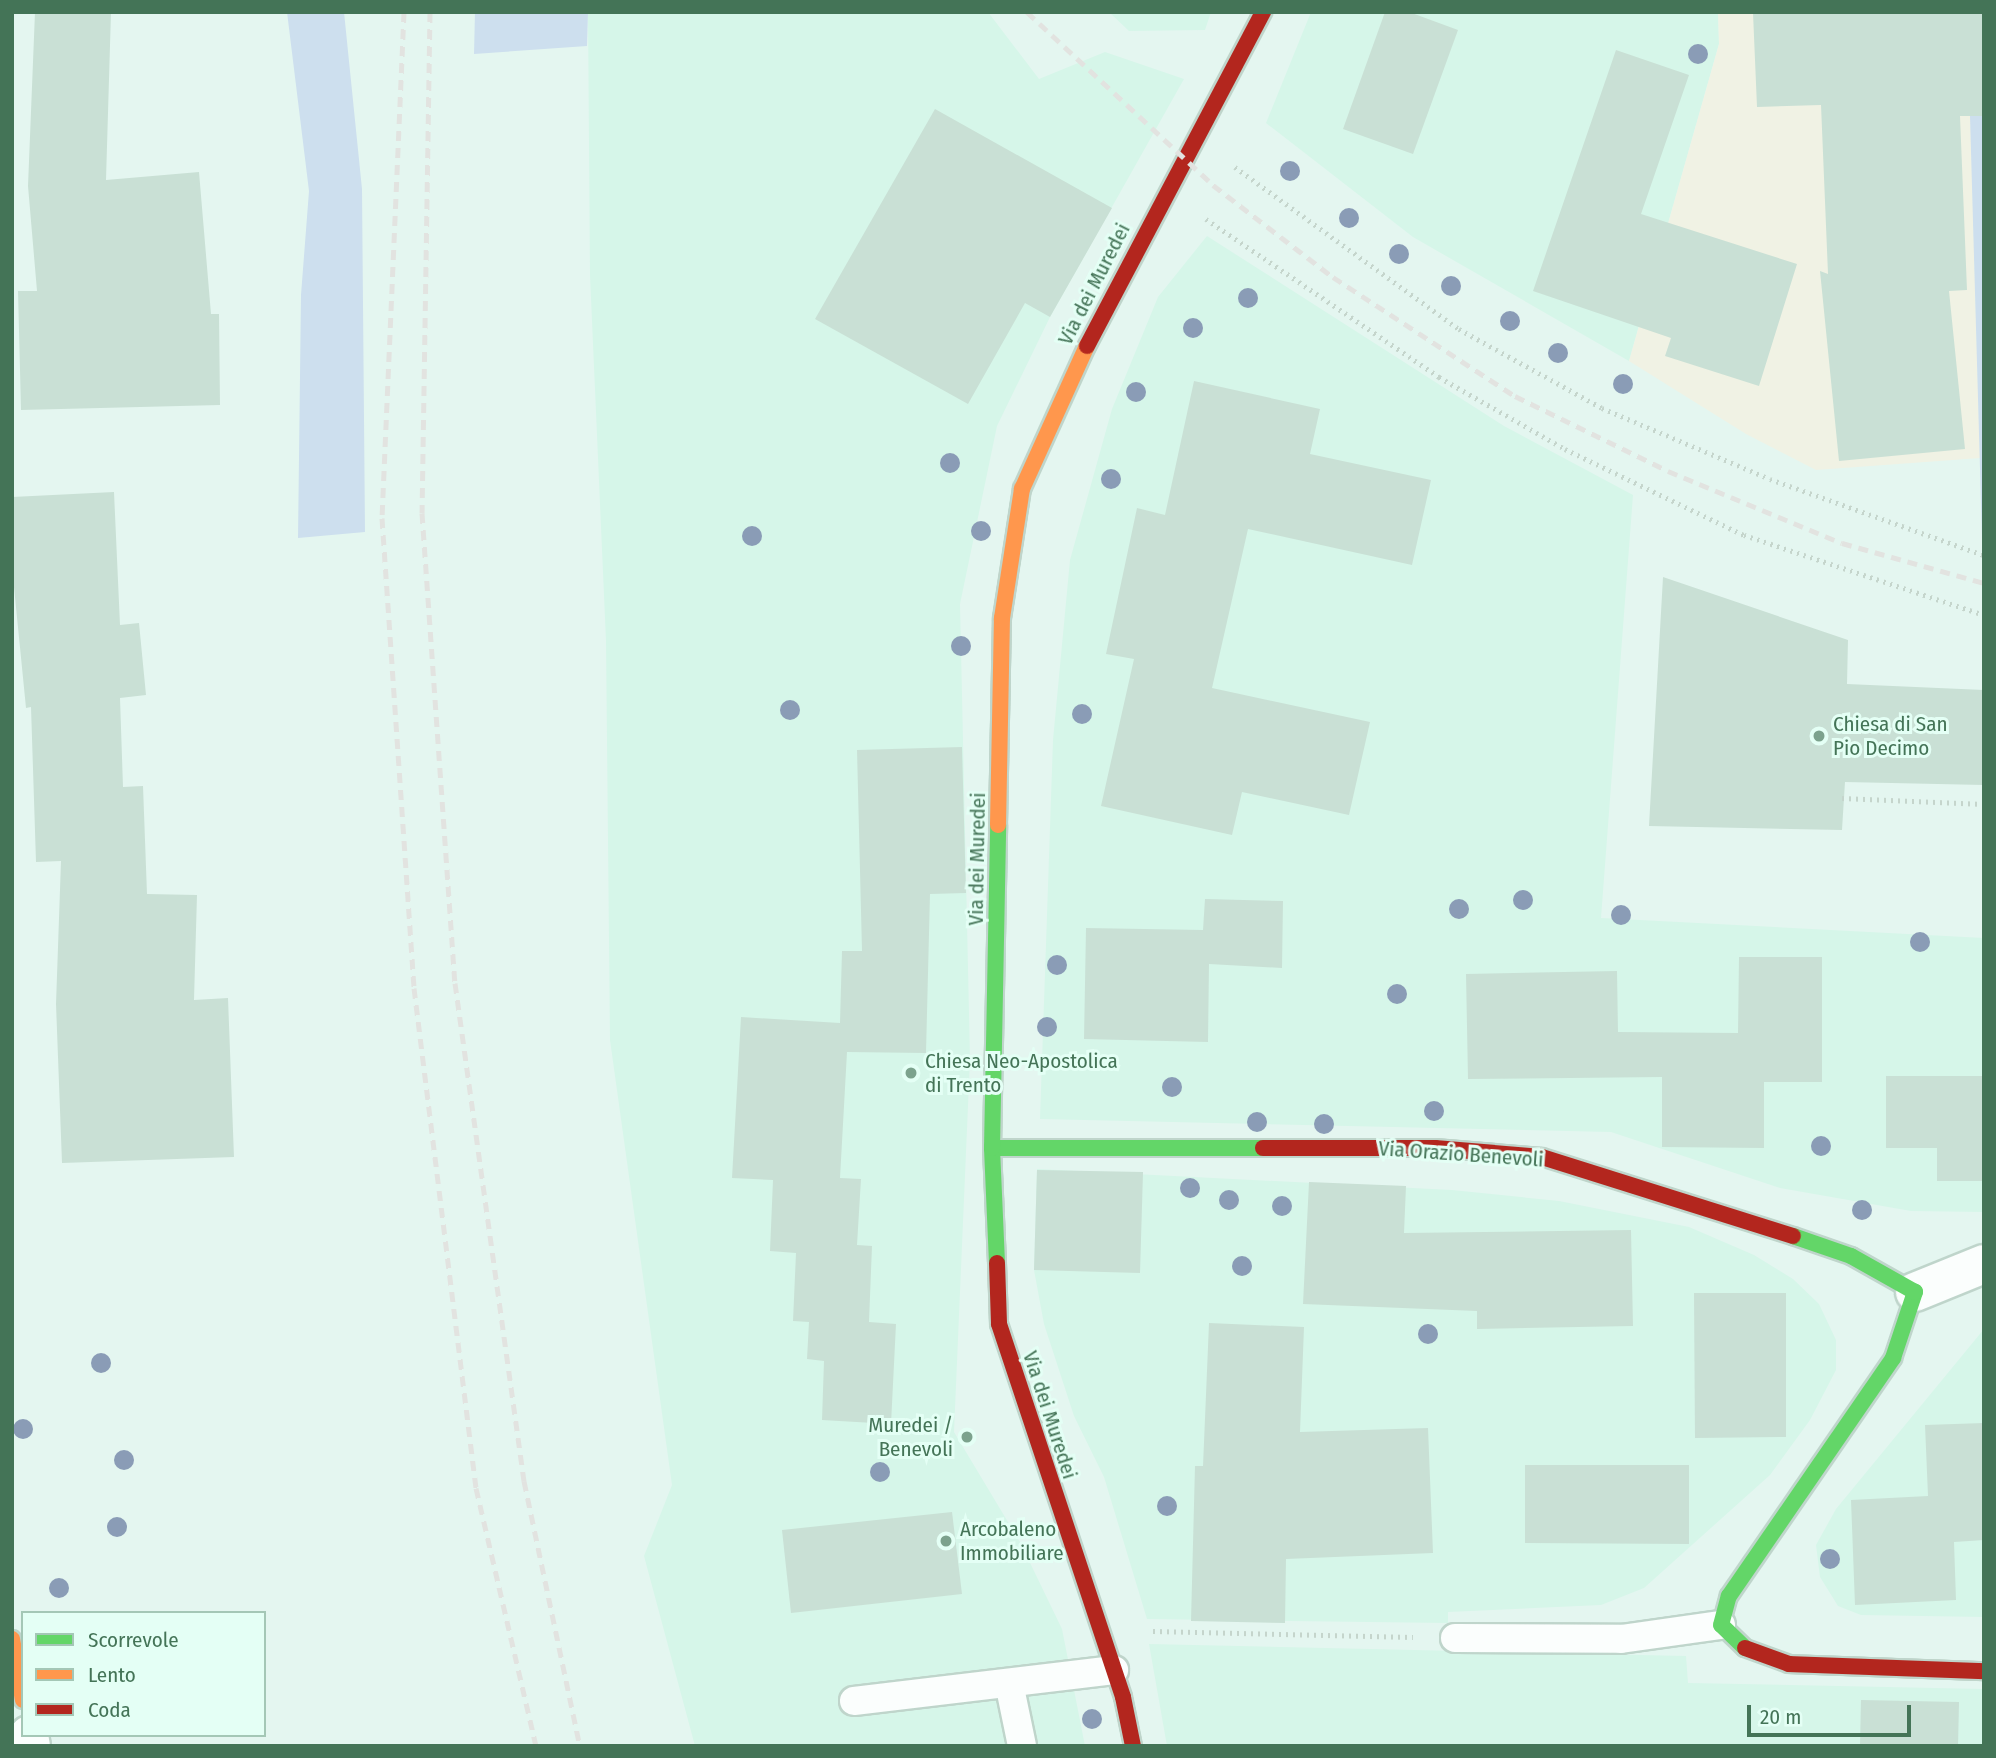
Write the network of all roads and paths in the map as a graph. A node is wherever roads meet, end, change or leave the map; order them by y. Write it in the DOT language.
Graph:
graph roads {
  1 [pos="1263,12"];
  2 [pos="1227,159"];
  3 [pos="1193,212"];
  4 [pos="1984,555"];
  5 [pos="1984,615"];
  6 [pos="1842,798"];
  7 [pos="1984,804"];
  8 [pos="992,1148"];
  9 [pos="1984,1264"];
  10 [pos="1915,1292"];
  11 [pos="1721,1625"];
  12 [pos="1138,1631"];
  13 [pos="1455,1638"];
  14 [pos="12,1639"];
  15 [pos="1114,1670"];
  16 [pos="1984,1671"];
  17 [pos="1009,1683"];
  18 [pos="21,1689"];
  19 [pos="854,1701"];
  20 [pos="1022,1746"];
  21 [pos="1133,1746"];
  1 -- 8 [label="street, Via dei Muredei"];
  2 -- 4 [label="path"];
  3 -- 5 [label="path"];
  6 -- 7 [label="path"];
  8 -- 10 [label="street, Via Orazio Benevoli"];
  8 -- 15 [label="street, Via dei Muredei"];
  9 -- 10 [label="street"];
  10 -- 11 [label="street"];
  11 -- 13 [label="lane"];
  11 -- 16 [label="street"];
  12 -- 13 [label="path"];
  14 -- 18 [label="street"];
  15 -- 17 [label="lane"];
  15 -- 21 [label="street, Via dei Muredei"];
  17 -- 19 [label="lane"];
  17 -- 20 [label="lane"];
}
